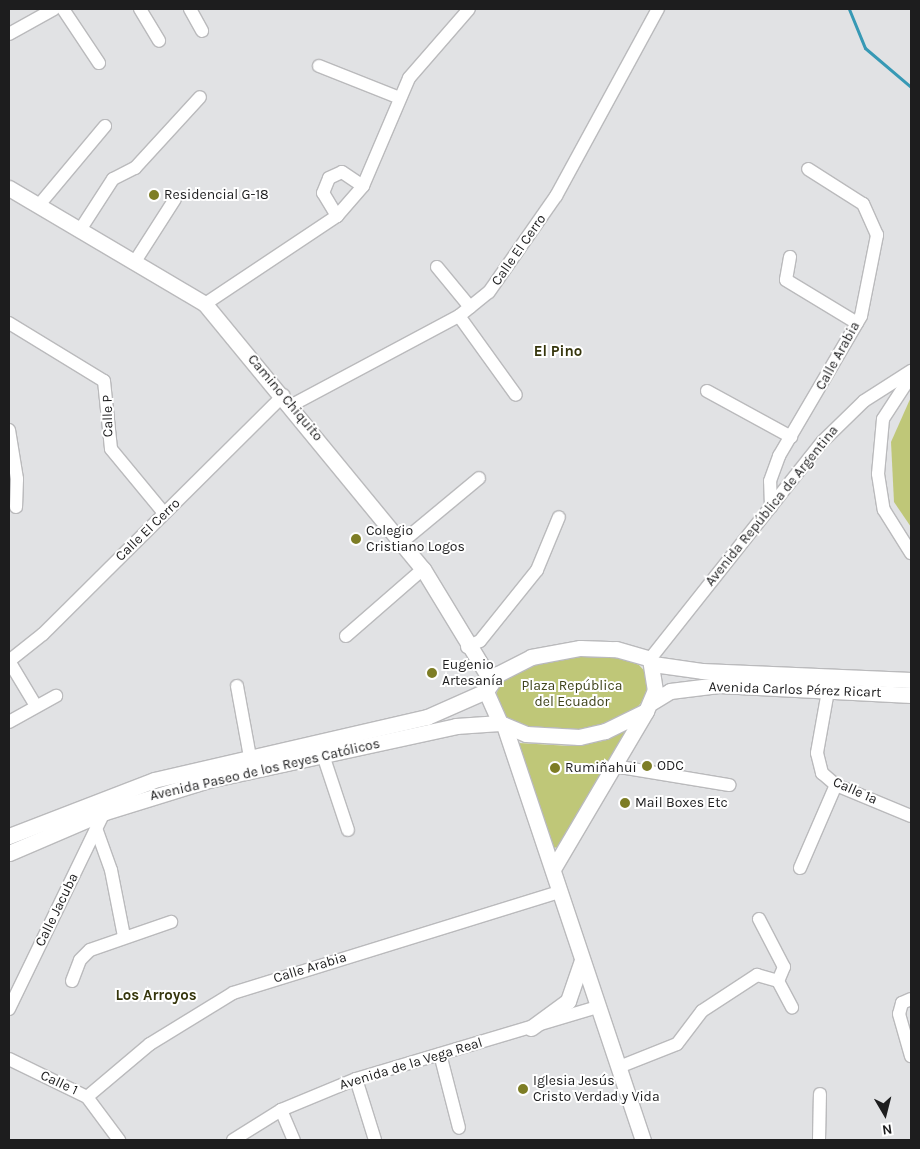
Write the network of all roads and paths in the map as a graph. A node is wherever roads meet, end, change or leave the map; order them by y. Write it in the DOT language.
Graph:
graph roads {
  1 [pos="54,9"];
  2 [pos="63,9"];
  3 [pos="140,9"];
  4 [pos="190,9"];
  5 [pos="468,9"];
  6 [pos="658,9"];
  7 [pos="202,32"];
  8 [pos="9,34"];
  9 [pos="159,41"];
  10 [pos="99,63"];
  11 [pos="319,66"];
  12 [pos="200,97"];
  13 [pos="400,98"];
  14 [pos="106,126"];
  15 [pos="808,169"];
  16 [pos="363,186"];
  17 [pos="9,188"];
  18 [pos="174,199"];
  19 [pos="39,205"];
  20 [pos="337,216"];
  21 [pos="80,230"];
  22 [pos="790,258"];
  23 [pos="134,263"];
  24 [pos="437,267"];
  25 [pos="205,304"];
  26 [pos="470,307"];
  27 [pos="459,316"];
  28 [pos="857,323"];
  29 [pos="9,324"];
  30 [pos="911,371"];
  31 [pos="911,376"];
  32 [pos="707,390"];
  33 [pos="516,395"];
  34 [pos="288,400"];
  35 [pos="9,430"];
  36 [pos="791,438"];
  37 [pos="13,477"];
  38 [pos="479,478"];
  39 [pos="16,508"];
  40 [pos="771,508"];
  41 [pos="164,512"];
  42 [pos="559,517"];
  43 [pos="402,542"];
  44 [pos="911,552"];
  45 [pos="423,569"];
  46 [pos="346,636"];
  47 [pos="467,647"];
  48 [pos="9,661"];
  49 [pos="651,662"];
  50 [pos="911,680"];
  51 [pos="237,686"];
  52 [pos="488,686"];
  53 [pos="828,691"];
  54 [pos="911,695"];
  55 [pos="56,696"];
  56 [pos="36,706"];
  57 [pos="649,707"];
  58 [pos="9,722"];
  59 [pos="502,724"];
  60 [pos="323,755"];
  61 [pos="250,757"];
  62 [pos="614,766"];
  63 [pos="207,774"];
  64 [pos="729,785"];
  65 [pos="836,785"];
  66 [pos="112,793"];
  67 [pos="105,812"];
  68 [pos="911,816"];
  69 [pos="348,830"];
  70 [pos="97,831"];
  71 [pos="9,836"];
  72 [pos="9,853"];
  73 [pos="800,868"];
  74 [pos="553,869"];
  75 [pos="560,892"];
  76 [pos="759,919"];
  77 [pos="171,922"];
  78 [pos="124,936"];
  79 [pos="583,959"];
  80 [pos="72,981"];
  81 [pos="778,981"];
  82 [pos="911,998"];
  83 [pos="598,1007"];
  84 [pos="792,1007"];
  85 [pos="9,1009"];
  86 [pos="530,1028"];
  87 [pos="440,1054"];
  88 [pos="911,1056"];
  89 [pos="9,1060"];
  90 [pos="619,1067"];
  91 [pos="356,1079"];
  92 [pos="820,1094"];
  93 [pos="87,1097"];
  94 [pos="281,1110"];
  95 [pos="459,1128"];
  96 [pos="119,1140"];
  97 [pos="233,1140"];
  98 [pos="294,1140"];
  99 [pos="375,1140"];
  100 [pos="643,1140"];
  101 [pos="819,1140"];
  1 -- 8 [label="street"];
  2 -- 10 [label="street"];
  3 -- 9 [label="street"];
  4 -- 7 [label="street"];
  5 -- 13 [label="street"];
  6 -- 26 [label="street, Calle El Cerro"];
  11 -- 13 [label="street"];
  12 -- 21 [label="street"];
  13 -- 16 [label="street"];
  14 -- 19 [label="street"];
  15 -- 28 [label="street, Calle Arabia"];
  16 -- 20 [label="street"];
  16 -- 20 [label="street"];
  17 -- 19 [label="main road, Camino Chiquito"];
  18 -- 23 [label="street"];
  19 -- 21 [label="main road, Camino Chiquito"];
  20 -- 25 [label="street"];
  21 -- 23 [label="main road, Camino Chiquito"];
  22 -- 28 [label="street"];
  23 -- 25 [label="main road, Camino Chiquito"];
  24 -- 26 [label="street"];
  25 -- 34 [label="main road, Camino Chiquito"];
  26 -- 27 [label="street, Calle El Cerro"];
  27 -- 33 [label="street"];
  27 -- 34 [label="street, Calle El Cerro"];
  28 -- 36 [label="street, Calle Arabia"];
  29 -- 41 [label="street, Calle P"];
  30 -- 40 [label="street, Avenida República de Argentina"];
  31 -- 44 [label="street"];
  32 -- 36 [label="street"];
  34 -- 41 [label="street, Calle El Cerro"];
  34 -- 43 [label="main road, Camino Chiquito"];
  35 -- 37 [label="street"];
  36 -- 40 [label="street, Calle Arabia"];
  37 -- 39 [label="street"];
  38 -- 43 [label="street"];
  40 -- 49 [label="street, Avenida República de Argentina"];
  41 -- 48 [label="street, Calle El Cerro"];
  42 -- 47 [label="street"];
  43 -- 45 [label="main road, Camino Chiquito"];
  45 -- 46 [label="street"];
  45 -- 47 [label="main road, Camino Chiquito"];
  47 -- 52 [label="main road, Camino Chiquito"];
  48 -- 56 [label="street"];
  49 -- 50 [label="main road, Avenida Carlos Pérez Ricart"];
  49 -- 52 [label="main road"];
  49 -- 57 [label="main road"];
  51 -- 61 [label="street"];
  52 -- 59 [label="main road"];
  52 -- 61 [label="main road, Avenida Paseo de los Reyes Católicos"];
  53 -- 54 [label="main road, Avenida Carlos Pérez Ricart"];
  53 -- 57 [label="main road, Avenida Carlos Pérez Ricart"];
  53 -- 65 [label="street, Calle 1a"];
  55 -- 56 [label="street"];
  56 -- 58 [label="street"];
  57 -- 59 [label="main road"];
  57 -- 62 [label="main road"];
  59 -- 60 [label="main road, Avenida Paseo de los Reyes Católicos"];
  59 -- 74 [label="main road"];
  60 -- 63 [label="main road, Avenida Paseo de los Reyes Católicos"];
  60 -- 69 [label="street"];
  61 -- 63 [label="main road, Avenida Paseo de los Reyes Católicos"];
  62 -- 64 [label="street"];
  62 -- 74 [label="main road"];
  63 -- 66 [label="main road, Avenida Paseo de los Reyes Católicos"];
  63 -- 67 [label="main road, Avenida Paseo de los Reyes Católicos"];
  65 -- 68 [label="street, Calle 1a"];
  65 -- 73 [label="street"];
  66 -- 67 [label="street, Calle Jacuba"];
  66 -- 71 [label="main road, Avenida Paseo de los Reyes Católicos"];
  67 -- 70 [label="street, Calle Jacuba"];
  67 -- 72 [label="main road, Avenida Paseo de los Reyes Católicos"];
  70 -- 78 [label="street"];
  70 -- 85 [label="street, Calle Jacuba"];
  74 -- 75 [label="main road"];
  75 -- 79 [label="main road"];
  75 -- 93 [label="street, Calle Arabia"];
  76 -- 81 [label="street"];
  77 -- 78 [label="street"];
  78 -- 80 [label="street"];
  79 -- 83 [label="main road"];
  79 -- 86 [label="main road"];
  81 -- 84 [label="street"];
  81 -- 90 [label="street"];
  82 -- 88 [label="street"];
  83 -- 86 [label="street, Avenida de la Vega Real"];
  83 -- 90 [label="main road"];
  86 -- 87 [label="street, Avenida de la Vega Real"];
  87 -- 91 [label="street, Avenida de la Vega Real"];
  87 -- 95 [label="street"];
  89 -- 93 [label="street, Calle 1"];
  90 -- 100 [label="main road"];
  91 -- 94 [label="street, Avenida de la Vega Real"];
  91 -- 99 [label="street"];
  92 -- 101 [label="street"];
  93 -- 96 [label="street, Calle 1"];
  94 -- 97 [label="street, Avenida de la Vega Real"];
  94 -- 98 [label="street"];
}
